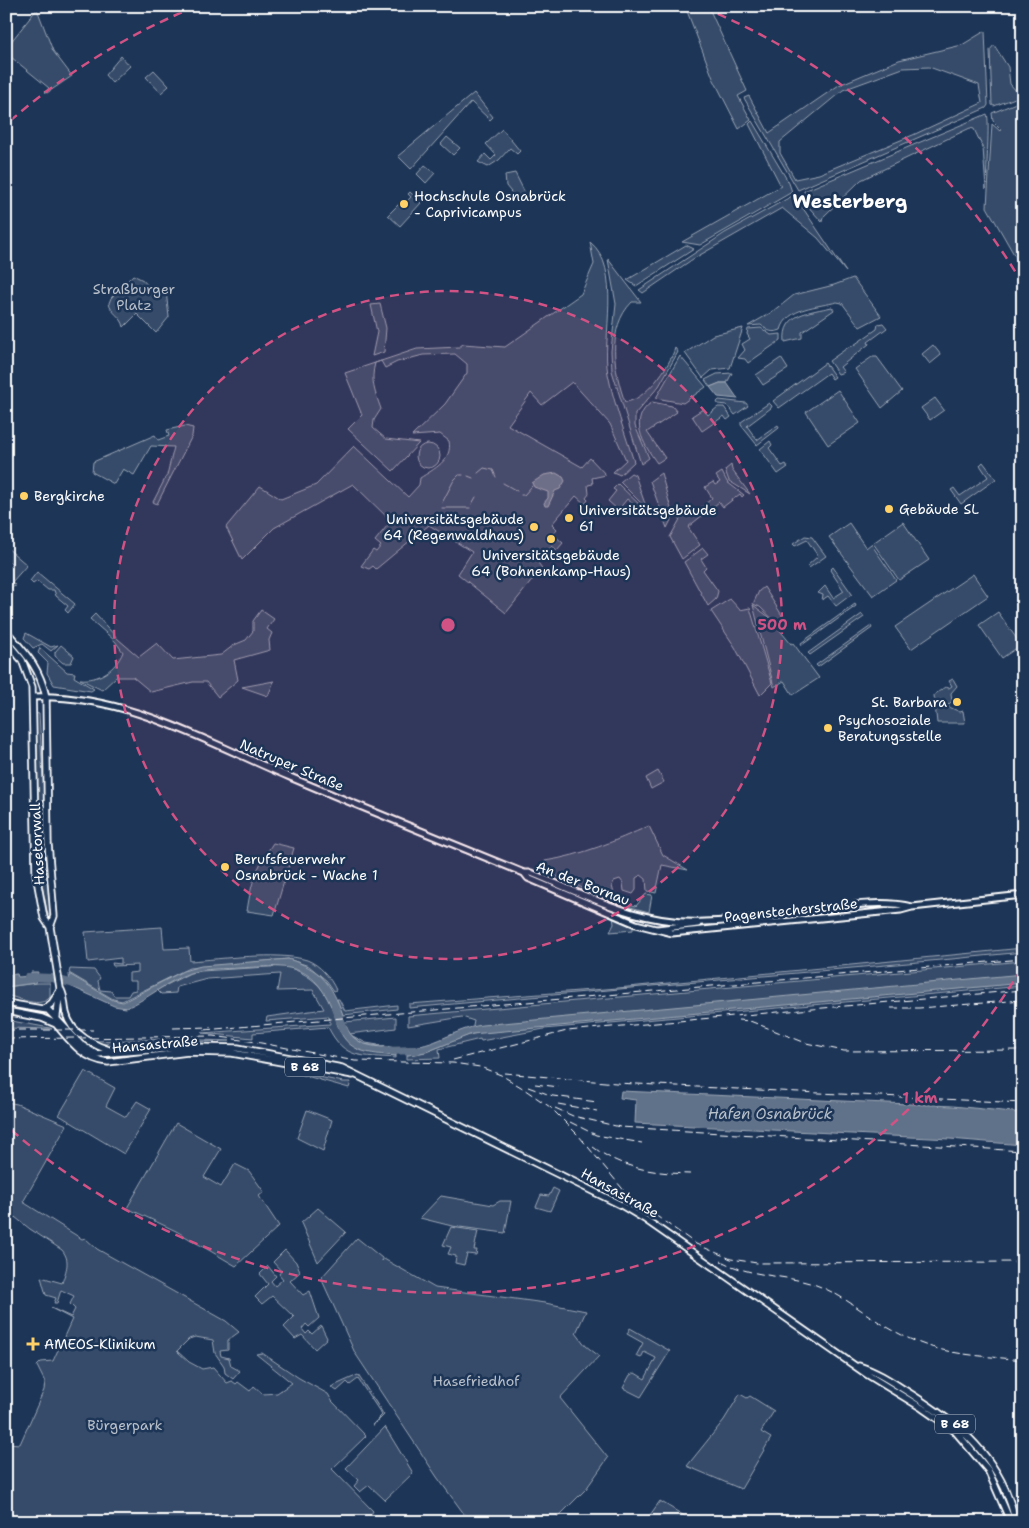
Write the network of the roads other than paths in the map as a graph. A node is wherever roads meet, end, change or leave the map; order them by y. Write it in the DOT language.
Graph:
graph roads {
  1 [pos="6,631"];
  2 [pos="6,641"];
  3 [pos="33,697"];
  4 [pos="46,697"];
  5 [pos="524,873"];
  6 [pos="1023,895"];
  7 [pos="912,907"];
  8 [pos="704,922"];
  9 [pos="50,927"];
  10 [pos="652,930"];
  11 [pos="672,933"];
  12 [pos="60,987"];
  13 [pos="6,1003"];
  14 [pos="44,1009"];
  15 [pos="65,1009"];
  16 [pos="6,1011"];
  17 [pos="56,1016"];
  18 [pos="42,1018"];
  19 [pos="56,1024"];
  20 [pos="118,1053"];
  21 [pos="355,1075"];
  22 [pos="1014,1522"];
  1 -- 4 [label="main road, B 68"];
  2 -- 3 [label="main road, B 68"];
  3 -- 4 [label="main road, Natruper Straße"];
  3 -- 9 [label="main road, B 68"];
  4 -- 5 [label="main road, Natruper Straße"];
  4 -- 9 [label="main road, Hasetorwall / B 68"];
  5 -- 8 [label="main road, An der Bornau"];
  5 -- 10 [label="main road, An der Bornau"];
  6 -- 7 [label="main road, Pagenstecherstraße"];
  7 -- 8 [label="main road, Pagenstecherstraße"];
  7 -- 11 [label="main road, Pagenstecherstraße"];
  8 -- 10 [label="main road"];
  9 -- 12 [label="main road, Hasetorwall / B 68"];
  10 -- 11 [label="main road, An der Bornau"];
  12 -- 14 [label="main road"];
  12 -- 15 [label="main road, Hasetorwall / B 68"];
  12 -- 17 [label="main road, Hasetorwall / B 68"];
  13 -- 14 [label="main road"];
  14 -- 17 [label="main road, Hansastraße"];
  15 -- 17 [label="main road"];
  15 -- 20 [label="main road, Hansastraße / B 68"];
  16 -- 18 [label="main road"];
  17 -- 18 [label="main road"];
  17 -- 19 [label="main road, B 68"];
  17 -- 20 [label="main road, Hansastraße / B 68"];
  18 -- 19 [label="main road"];
  19 -- 21 [label="main road, Hansastraße / B 68"];
  20 -- 21 [label="main road, Hansastraße / B 68"];
  21 -- 22 [label="main road, Hansastraße / B 68"];
}
